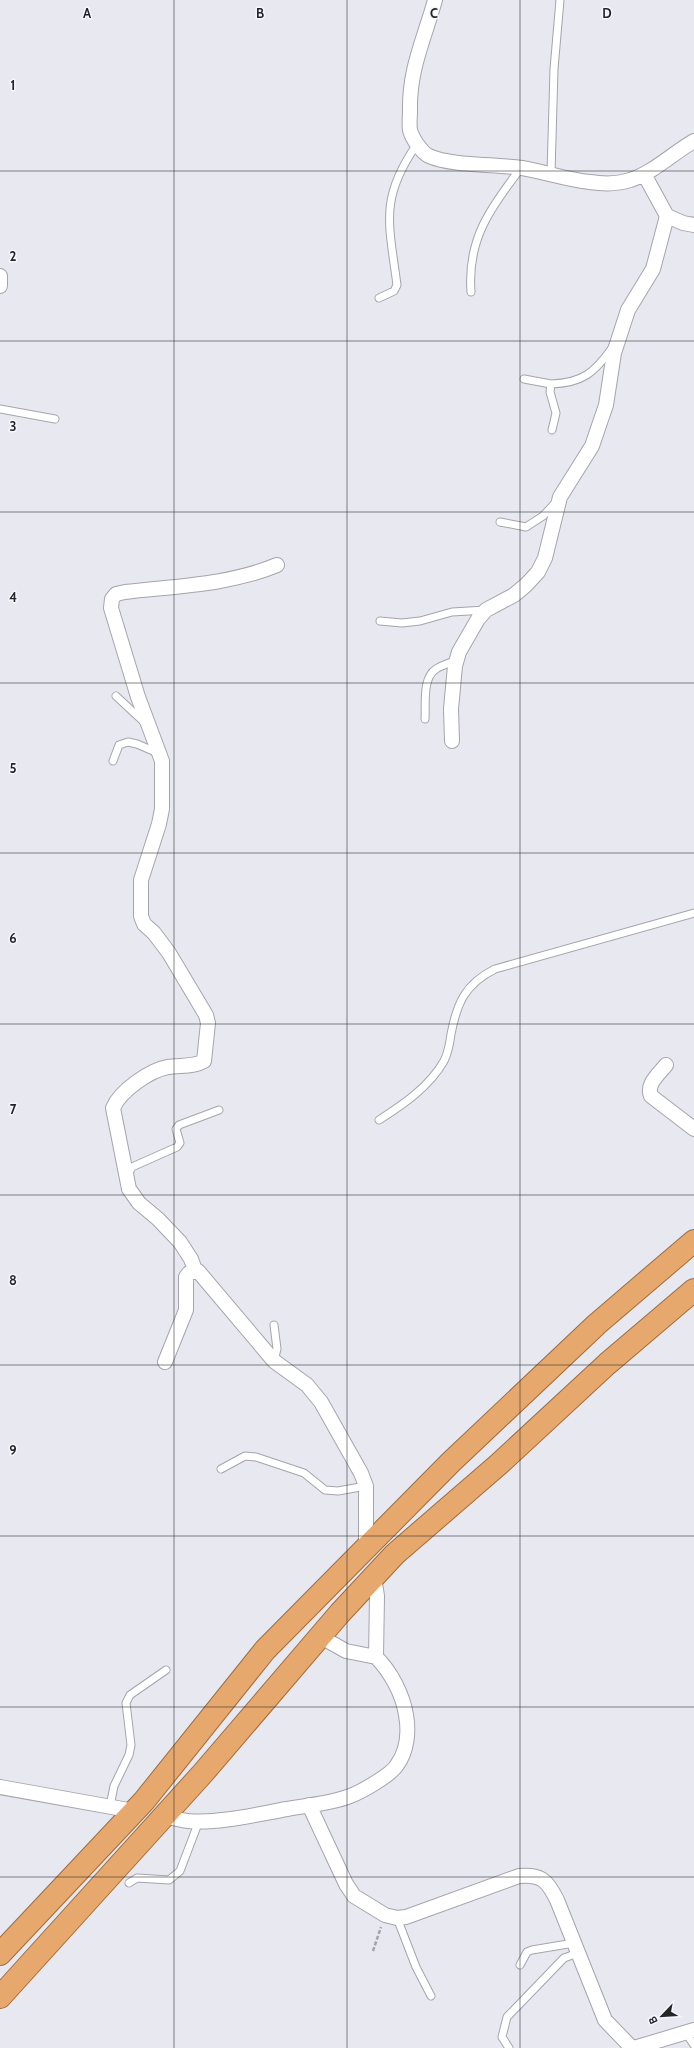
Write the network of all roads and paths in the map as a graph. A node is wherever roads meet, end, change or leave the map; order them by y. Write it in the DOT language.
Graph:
graph roads {
  1 [pos="435,0"];
  2 [pos="560,1"];
  3 [pos="694,141"];
  4 [pos="417,144"];
  5 [pos="521,168"];
  6 [pos="551,173"];
  7 [pos="644,174"];
  8 [pos="667,216"];
  9 [pos="694,225"];
  10 [pos="0,276"];
  11 [pos="0,286"];
  12 [pos="471,292"];
  13 [pos="379,298"];
  14 [pos="619,338"];
  15 [pos="524,379"];
  16 [pos="551,384"];
  17 [pos="0,409"];
  18 [pos="55,419"];
  19 [pos="552,430"];
  20 [pos="560,497"];
  21 [pos="500,522"];
  22 [pos="276,565"];
  23 [pos="486,610"];
  24 [pos="380,621"];
  25 [pos="457,660"];
  26 [pos="116,696"];
  27 [pos="425,719"];
  28 [pos="151,729"];
  29 [pos="452,741"];
  30 [pos="160,754"];
  31 [pos="113,761"];
  32 [pos="694,912"];
  33 [pos="666,1065"];
  34 [pos="219,1110"];
  35 [pos="379,1120"];
  36 [pos="694,1129"];
  37 [pos="127,1181"];
  38 [pos="694,1241"];
  39 [pos="195,1270"];
  40 [pos="694,1290"];
  41 [pos="274,1325"];
  42 [pos="274,1361"];
  43 [pos="165,1362"];
  44 [pos="221,1469"];
  45 [pos="366,1486"];
  46 [pos="366,1546"];
  47 [pos="374,1577"];
  48 [pos="322,1637"];
  49 [pos="376,1657"];
  50 [pos="166,1670"];
  51 [pos="0,1787"];
  52 [pos="309,1805"];
  53 [pos="110,1806"];
  54 [pos="134,1811"];
  55 [pos="164,1816"];
  56 [pos="199,1821"];
  57 [pos="129,1883"];
  58 [pos="391,1917"];
  59 [pos="576,1948"];
  60 [pos="373,1951"];
  61 [pos="0,1954"];
  62 [pos="520,1965"];
  63 [pos="431,1996"];
  64 [pos="0,1998"];
  65 [pos="690,2032"];
  66 [pos="694,2045"];
  67 [pos="509,2048"];
  68 [pos="633,2048"];
  1 -- 4 [label="street"];
  2 -- 6 [label="lane"];
  3 -- 7 [label="street"];
  4 -- 5 [label="street"];
  4 -- 13 [label="lane"];
  5 -- 6 [label="street"];
  5 -- 12 [label="lane"];
  6 -- 7 [label="street"];
  7 -- 8 [label="street"];
  8 -- 9 [label="street"];
  8 -- 14 [label="street"];
  10 -- 11 [label="street"];
  14 -- 16 [label="lane"];
  14 -- 20 [label="street"];
  15 -- 16 [label="lane"];
  16 -- 19 [label="lane"];
  17 -- 18 [label="lane"];
  20 -- 21 [label="lane"];
  20 -- 23 [label="street"];
  22 -- 28 [label="street"];
  23 -- 24 [label="lane"];
  23 -- 25 [label="street"];
  25 -- 27 [label="lane"];
  25 -- 29 [label="street"];
  26 -- 28 [label="lane"];
  28 -- 30 [label="street"];
  30 -- 31 [label="lane"];
  30 -- 37 [label="street"];
  32 -- 35 [label="lane"];
  33 -- 36 [label="street"];
  34 -- 37 [label="lane"];
  37 -- 39 [label="street"];
  38 -- 54 [label="highway"];
  39 -- 42 [label="street"];
  39 -- 43 [label="street"];
  40 -- 55 [label="highway"];
  41 -- 42 [label="lane"];
  42 -- 45 [label="street"];
  44 -- 45 [label="lane"];
  45 -- 46 [label="street"];
  47 -- 49 [label="street"];
  48 -- 49 [label="street"];
  49 -- 52 [label="street"];
  50 -- 53 [label="lane"];
  51 -- 53 [label="street"];
  52 -- 56 [label="street"];
  52 -- 58 [label="street"];
  53 -- 54 [label="street"];
  54 -- 61 [label="highway"];
  55 -- 56 [label="street"];
  55 -- 64 [label="highway"];
  56 -- 57 [label="lane"];
  58 -- 59 [label="street"];
  58 -- 60 [label="path"];
  58 -- 63 [label="lane"];
  59 -- 62 [label="lane"];
  59 -- 67 [label="lane"];
  59 -- 68 [label="street"];
  65 -- 66 [label="lane"];
  65 -- 68 [label="street"];
}
